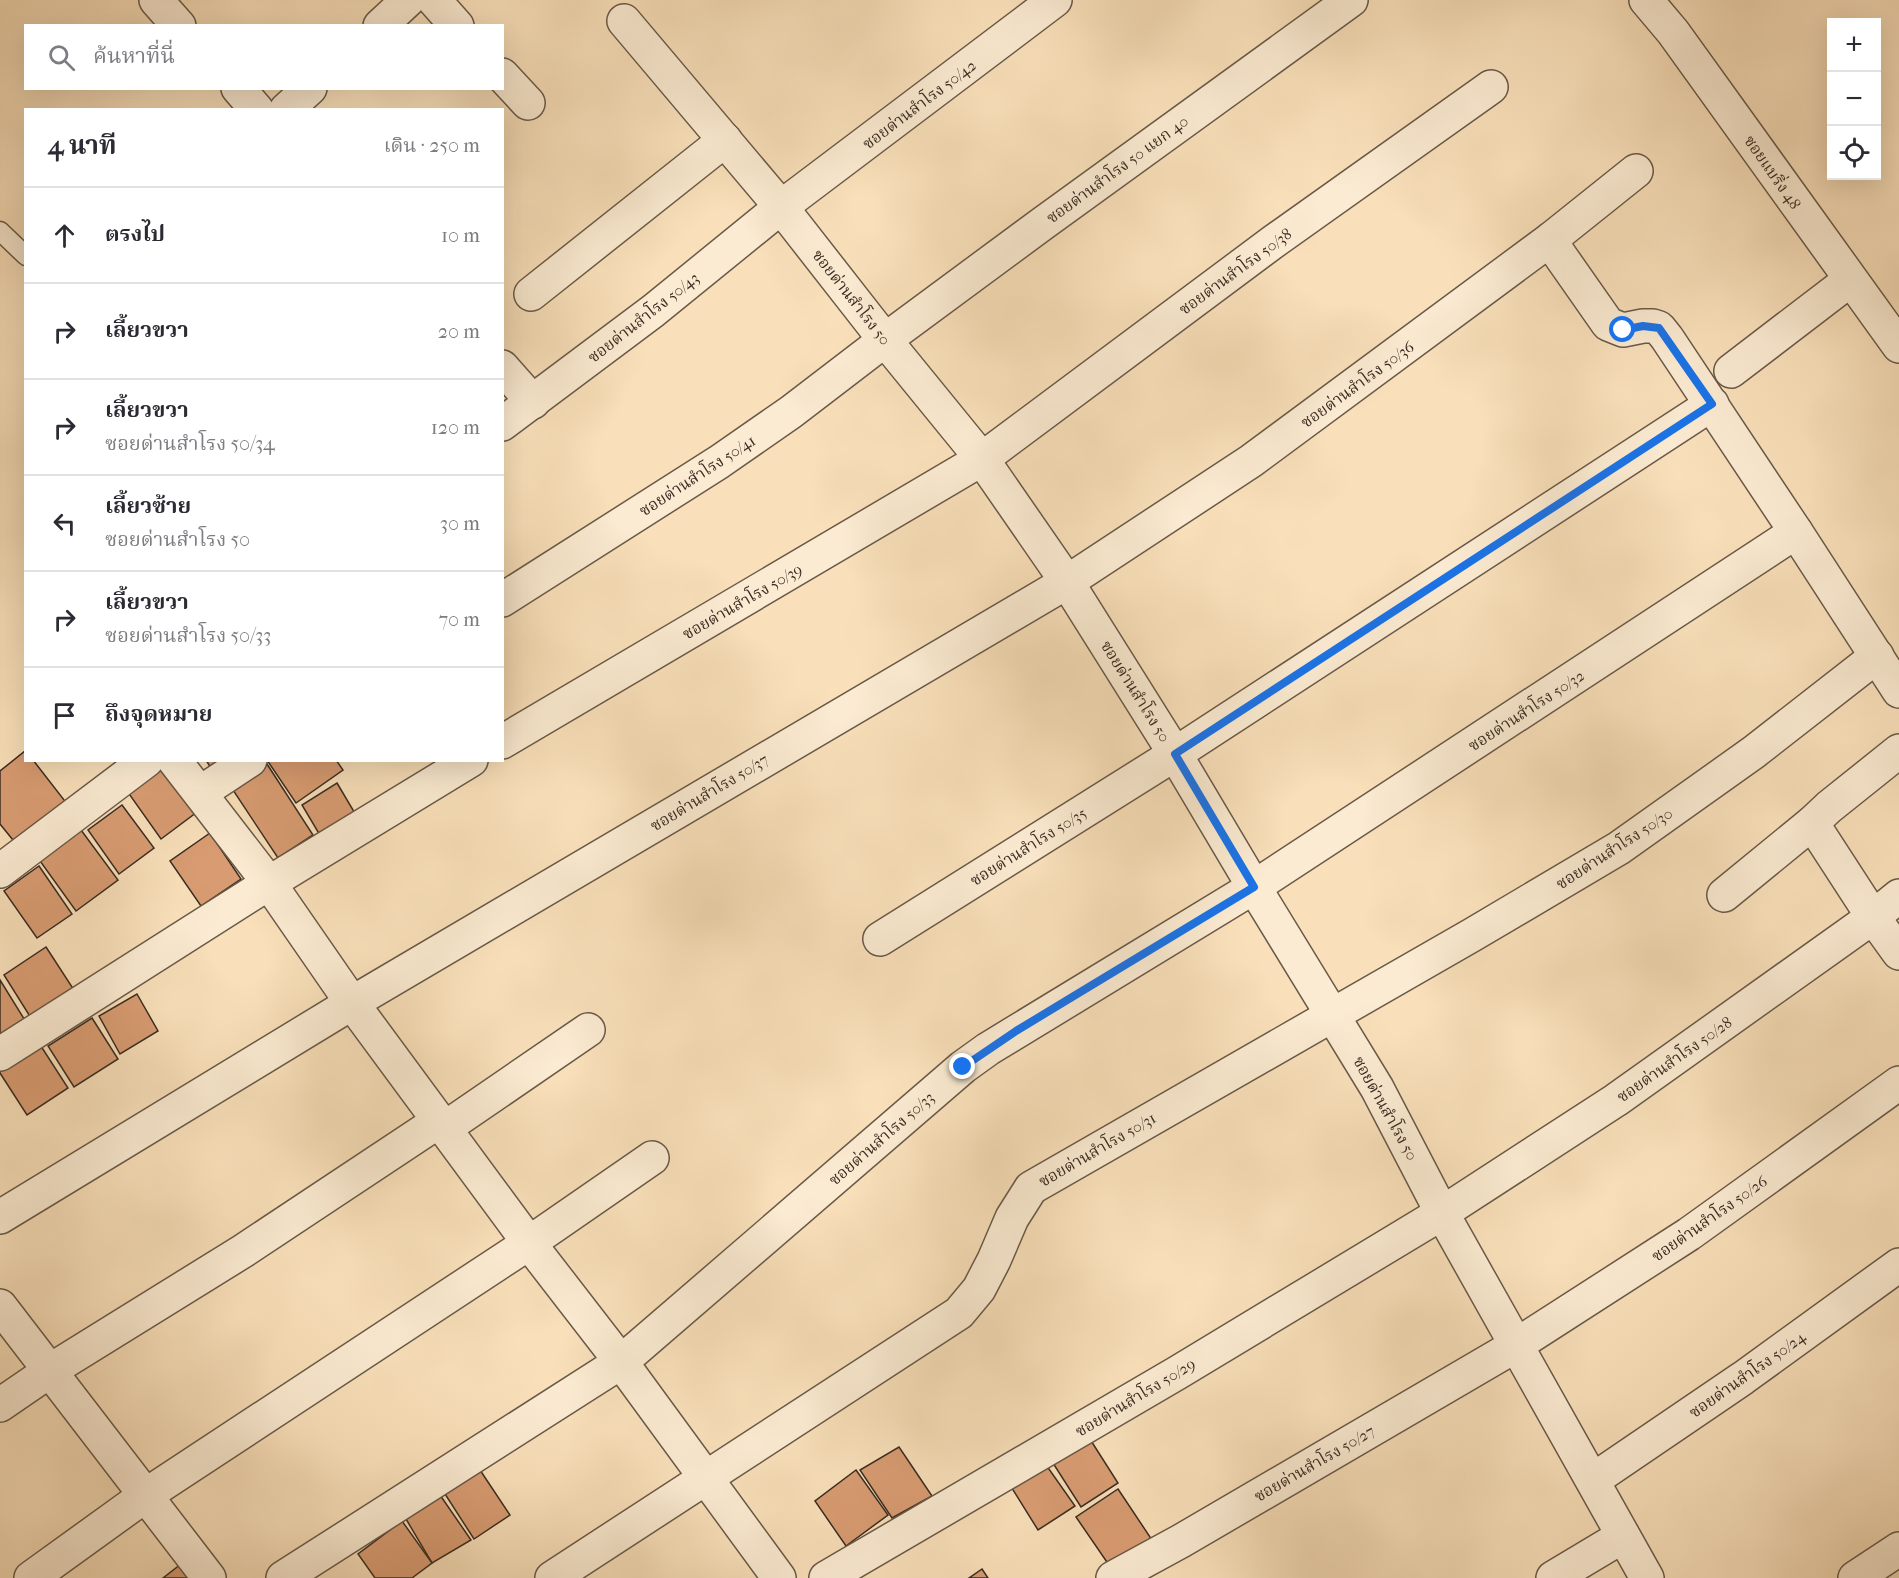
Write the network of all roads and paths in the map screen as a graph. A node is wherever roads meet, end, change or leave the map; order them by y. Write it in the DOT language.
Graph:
graph roads {
  1 [pos="156,0"];
  2 [pos="408,0"];
  3 [pos="434,0"];
  4 [pos="1055,0"];
  5 [pos="1351,0"];
  6 [pos="1646,0"];
  7 [pos="624,21"];
  8 [pos="177,24"];
  9 [pos="382,24"];
  10 [pos="455,24"];
  11 [pos="504,77"];
  12 [pos="1491,87"];
  13 [pos="240,90"];
  14 [pos="307,90"];
  15 [pos="528,103"];
  16 [pos="256,108"];
  17 [pos="288,108"];
  18 [pos="725,140"];
  19 [pos="1636,171"];
  20 [pos="781,207"];
  21 [pos="0,232"];
  22 [pos="1551,239"];
  23 [pos="24,254"];
  24 [pos="1850,280"];
  25 [pos="531,294"];
  26 [pos="885,340"];
  27 [pos="1899,346"];
  28 [pos="504,369"];
  29 [pos="1731,371"];
  30 [pos="533,402"];
  31 [pos="1712,404"];
  32 [pos="504,423"];
  33 [pos="982,459"];
  34 [pos="1796,532"];
  35 [pos="1067,582"];
  36 [pos="504,599"];
  37 [pos="1877,656"];
  38 [pos="1899,691"];
  39 [pos="504,741"];
  40 [pos="1899,751"];
  41 [pos="1175,754"];
  42 [pos="144,762"];
  43 [pos="176,762"];
  44 [pos="247,762"];
  45 [pos="468,762"];
  46 [pos="200,793"];
  47 [pos="1812,823"];
  48 [pos="0,871"];
  49 [pos="269,883"];
  50 [pos="1254,887"];
  51 [pos="1724,895"];
  52 [pos="1899,896"];
  53 [pos="1873,917"];
  54 [pos="880,939"];
  55 [pos="1899,953"];
  56 [pos="352,1003"];
  57 [pos="1333,1013"];
  58 [pos="588,1030"];
  59 [pos="0,1054"];
  60 [pos="1899,1083"];
  61 [pos="442,1125"];
  62 [pos="652,1158"];
  63 [pos="1442,1213"];
  64 [pos="0,1217"];
  65 [pos="529,1243"];
  66 [pos="1899,1265"];
  67 [pos="0,1306"];
  68 [pos="1515,1346"];
  69 [pos="621,1362"];
  70 [pos="51,1370"];
  71 [pos="0,1405"];
  72 [pos="706,1478"];
  73 [pos="1593,1480"];
  74 [pos="146,1495"];
  75 [pos="1623,1536"];
  76 [pos="1899,1549"];
  77 [pos="31,1578"];
  78 [pos="209,1578"];
  79 [pos="283,1578"];
  80 [pos="552,1578"];
  81 [pos="779,1578"];
  82 [pos="826,1578"];
  83 [pos="1113,1578"];
  84 [pos="1553,1578"];
  85 [pos="1647,1578"];
  86 [pos="1855,1578"];
  1 -- 8 [label="street"];
  2 -- 9 [label="street"];
  3 -- 10 [label="street"];
  4 -- 20 [label="street, ซอยด่านสำโรง 50/42"];
  5 -- 26 [label="street, ซอยด่านสำโรง 50 แยก 40"];
  6 -- 24 [label="street, ซอยแบริ่ง 48"];
  7 -- 18 [label="street, ซอยด่านสำโรง 50"];
  11 -- 15 [label="street"];
  12 -- 33 [label="street, ซอยด่านสำโรง 50/38"];
  13 -- 16 [label="street"];
  14 -- 17 [label="street"];
  18 -- 20 [label="street, ซอยด่านสำโรง 50"];
  18 -- 25 [label="street"];
  19 -- 22 [label="street, ซอยด่านสำโรง 50/36"];
  20 -- 26 [label="street, ซอยด่านสำโรง 50"];
  20 -- 30 [label="street, ซอยด่านสำโรง 50/43"];
  21 -- 23 [label="lane"];
  22 -- 31 [label="street"];
  22 -- 35 [label="street, ซอยด่านสำโรง 50/36"];
  24 -- 27 [label="street, ซอยแบริ่ง 48"];
  24 -- 29 [label="street"];
  26 -- 33 [label="street, ซอยด่านสำโรง 50"];
  26 -- 36 [label="street, ซอยด่านสำโรง 50/41"];
  28 -- 30 [label="street"];
  30 -- 32 [label="street, ซอยด่านสำโรง 50/43"];
  31 -- 34 [label="street"];
  31 -- 41 [label="street, ซอยด่านสำโรง 50/35"];
  33 -- 35 [label="street, ซอยด่านสำโรง 50"];
  33 -- 39 [label="street, ซอยด่านสำโรง 50/39"];
  34 -- 37 [label="street"];
  34 -- 50 [label="street, ซอยด่านสำโรง 50/32"];
  35 -- 41 [label="street, ซอยด่านสำโรง 50"];
  35 -- 56 [label="street, ซอยด่านสำโรง 50/37"];
  37 -- 38 [label="street"];
  37 -- 57 [label="street, ซอยด่านสำโรง 50/30"];
  40 -- 47 [label="street"];
  41 -- 50 [label="street, ซอยด่านสำโรง 50"];
  41 -- 54 [label="street, ซอยด่านสำโรง 50/35"];
  42 -- 48 [label="street"];
  43 -- 46 [label="street"];
  44 -- 46 [label="street"];
  45 -- 49 [label="street"];
  46 -- 49 [label="street"];
  47 -- 51 [label="street"];
  47 -- 53 [label="street"];
  49 -- 56 [label="street"];
  49 -- 59 [label="street"];
  50 -- 57 [label="street, ซอยด่านสำโรง 50"];
  50 -- 69 [label="street, ซอยด่านสำโรง 50/33"];
  52 -- 53 [label="street, ซอยด่านสำโรง 50/28"];
  53 -- 55 [label="street"];
  53 -- 63 [label="street, ซอยด่านสำโรง 50/28"];
  56 -- 61 [label="street"];
  56 -- 64 [label="street, ซอยด่านสำโรง 50/37"];
  57 -- 63 [label="street, ซอยด่านสำโรง 50"];
  57 -- 72 [label="street, ซอยด่านสำโรง 50/31"];
  58 -- 61 [label="street"];
  60 -- 68 [label="street, ซอยด่านสำโรง 50/26"];
  61 -- 65 [label="street"];
  61 -- 70 [label="street"];
  62 -- 65 [label="street"];
  63 -- 68 [label="street, ซอยด่านสำโรง 50"];
  63 -- 82 [label="street, ซอยด่านสำโรง 50/29"];
  65 -- 69 [label="street"];
  65 -- 74 [label="street"];
  66 -- 73 [label="street, ซอยด่านสำโรง 50/24"];
  67 -- 70 [label="street"];
  68 -- 73 [label="street, ซอยด่านสำโรง 50"];
  68 -- 83 [label="street, ซอยด่านสำโรง 50/27"];
  69 -- 72 [label="street"];
  69 -- 79 [label="street, ซอยด่านสำโรง 50/33"];
  70 -- 71 [label="street"];
  70 -- 74 [label="street"];
  72 -- 80 [label="street, ซอยด่านสำโรง 50/31"];
  72 -- 81 [label="street"];
  73 -- 75 [label="street, ซอยด่านสำโรง 50"];
  74 -- 77 [label="street"];
  74 -- 78 [label="street"];
  75 -- 84 [label="street"];
  75 -- 85 [label="street, ซอยด่านสำโรง 50"];
  76 -- 86 [label="street"];
}
